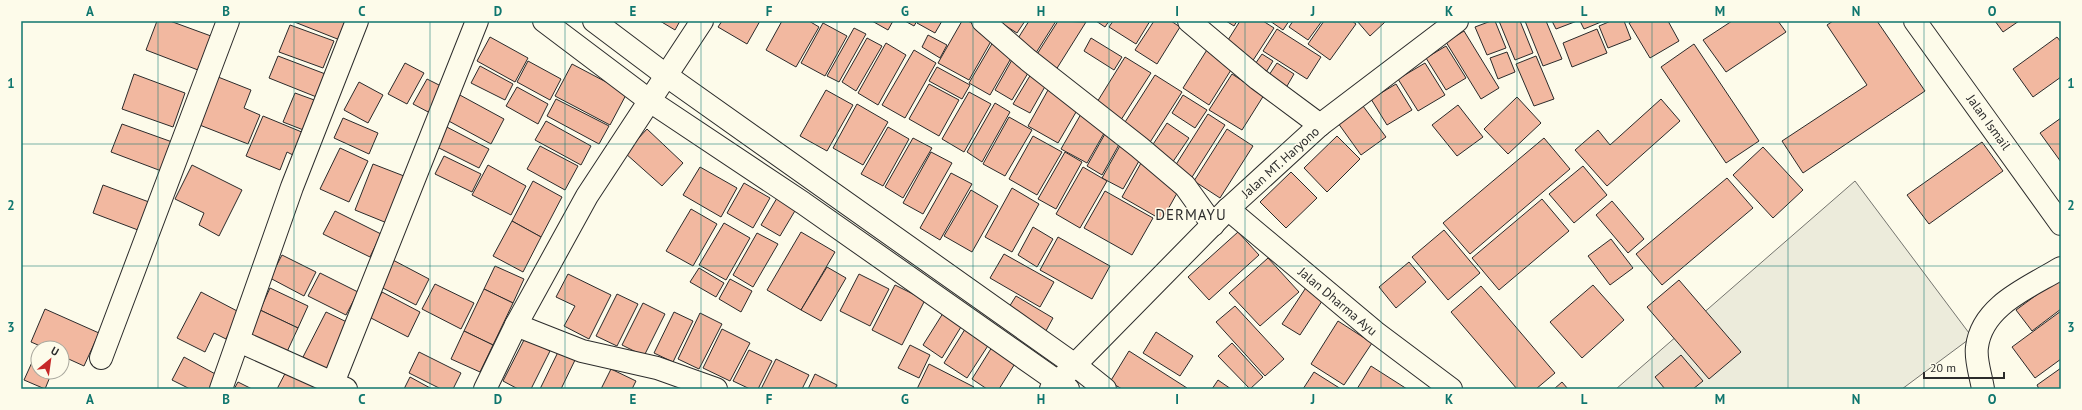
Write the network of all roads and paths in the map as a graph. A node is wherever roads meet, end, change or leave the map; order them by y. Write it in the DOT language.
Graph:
graph roads {
  1 [pos="228,21"];
  2 [pos="357,21"];
  3 [pos="477,21"];
  4 [pos="544,21"];
  5 [pos="594,21"];
  6 [pos="702,21"];
  7 [pos="983,21"];
  8 [pos="1189,21"];
  9 [pos="1457,21"];
  10 [pos="1915,21"];
  11 [pos="667,76"];
  12 [pos="650,101"];
  13 [pos="1320,125"];
  14 [pos="1228,209"];
  15 [pos="2061,224"];
  16 [pos="1212,225"];
  17 [pos="2061,268"];
  18 [pos="516,325"];
  19 [pos="239,341"];
  20 [pos="100,358"];
  21 [pos="1075,365"];
  22 [pos="340,386"];
  23 [pos="1060,386"];
  24 [pos="221,389"];
  25 [pos="485,389"];
  26 [pos="716,389"];
  27 [pos="1105,389"];
  28 [pos="1451,389"];
  29 [pos="1983,389"];
  1 -- 20 [label="street"];
  2 -- 19 [label="street"];
  3 -- 22 [label="street"];
  4 -- 12 [label="street"];
  5 -- 11 [label="street"];
  6 -- 11 [label="street"];
  7 -- 16 [label="street"];
  8 -- 13 [label="street"];
  9 -- 13 [label="street, Jalan MT. Haryono"];
  10 -- 15 [label="street, Jalan Ismail"];
  11 -- 12 [label="street"];
  11 -- 21 [label="street"];
  12 -- 18 [label="street"];
  12 -- 23 [label="street"];
  13 -- 14 [label="street, Jalan MT. Haryono"];
  14 -- 16 [label="street, Jalan MT. Haryono"];
  14 -- 28 [label="street, Jalan Dharma Ayu"];
  16 -- 21 [label="street, Jalan MT. Haryono"];
  17 -- 29 [label="street"];
  18 -- 25 [label="street"];
  18 -- 26 [label="street"];
  19 -- 22 [label="street"];
  19 -- 24 [label="street"];
  21 -- 23 [label="street, Jalan MT. Haryono"];
  21 -- 27 [label="street"];
}
